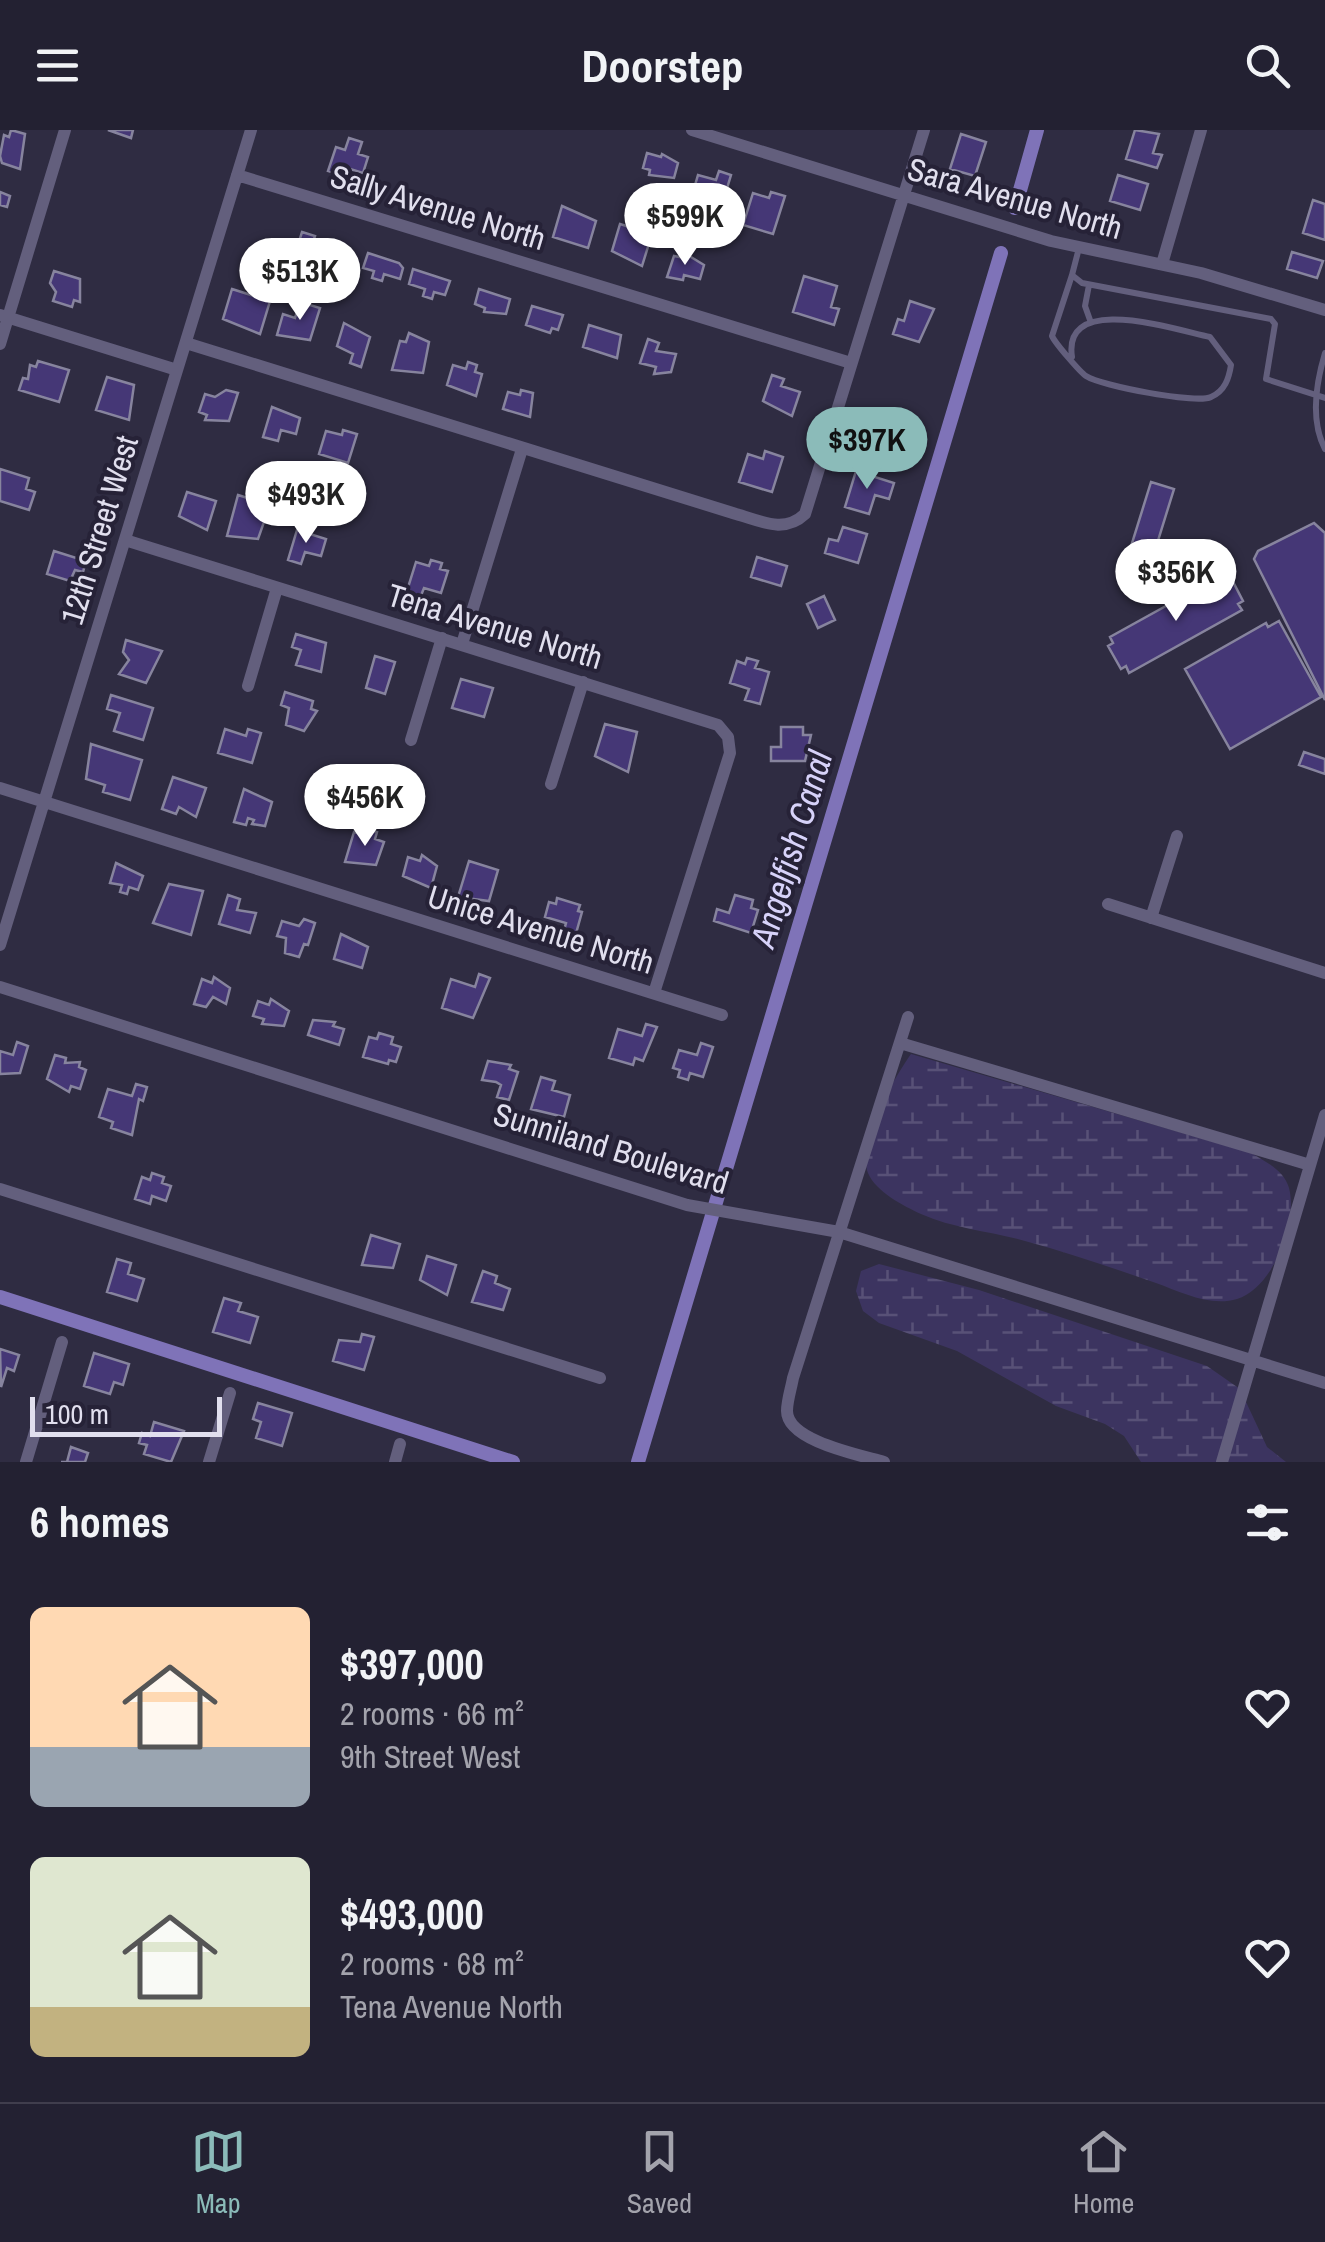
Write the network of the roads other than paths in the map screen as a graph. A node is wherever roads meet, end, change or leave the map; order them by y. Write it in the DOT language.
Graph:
graph roads {
  1 [pos="65,130"];
  2 [pos="251,130"];
  3 [pos="692,130"];
  4 [pos="924,130"];
  5 [pos="1200,130"];
  6 [pos="238,175"];
  7 [pos="902,195"];
  8 [pos="1079,248"];
  9 [pos="1162,264"];
  10 [pos="1072,275"];
  11 [pos="1089,285"];
  12 [pos="1325,310"];
  13 [pos="4,316"];
  14 [pos="1090,320"];
  15 [pos="0,344"];
  16 [pos="186,344"];
  17 [pos="1325,353"];
  18 [pos="1072,357"];
  19 [pos="851,363"];
  20 [pos="177,370"];
  21 [pos="1321,397"];
  22 [pos="522,448"];
  23 [pos="1325,449"];
  24 [pos="125,540"];
  25 [pos="277,588"];
  26 [pos="442,638"];
  27 [pos="462,644"];
  28 [pos="582,682"];
  29 [pos="248,686"];
  30 [pos="411,740"];
  31 [pos="552,784"];
  32 [pos="0,788"];
  33 [pos="44,803"];
  34 [pos="1177,836"];
  35 [pos="1108,904"];
  36 [pos="1151,918"];
  37 [pos="0,946"];
  38 [pos="1325,972"];
  39 [pos="0,988"];
  40 [pos="654,993"];
  41 [pos="722,1015"];
  42 [pos="908,1016"];
  43 [pos="900,1043"];
  44 [pos="1325,1116"];
  45 [pos="1310,1165"];
  46 [pos="0,1189"];
  47 [pos="840,1232"];
  48 [pos="62,1342"];
  49 [pos="1252,1361"];
  50 [pos="600,1378"];
  51 [pos="1325,1383"];
  52 [pos="230,1392"];
  53 [pos="400,1444"];
  54 [pos="831,1446"];
  55 [pos="26,1462"];
  56 [pos="210,1462"];
  57 [pos="395,1462"];
  58 [pos="826,1462"];
  59 [pos="884,1462"];
  60 [pos="1222,1462"];
  1 -- 13 [label="street"];
  2 -- 6 [label="street, 12th Street West"];
  3 -- 7 [label="street, Sara Avenue North"];
  4 -- 7 [label="street"];
  5 -- 9 [label="street"];
  6 -- 16 [label="street, 12th Street West"];
  6 -- 19 [label="street, Sally Avenue North"];
  7 -- 8 [label="street, Sara Avenue North"];
  7 -- 19 [label="street"];
  8 -- 9 [label="street, Sara Avenue North"];
  8 -- 10 [label="lane"];
  9 -- 12 [label="street, Sara Avenue North"];
  10 -- 11 [label="lane"];
  10 -- 18 [label="lane"];
  11 -- 14 [label="lane"];
  11 -- 21 [label="lane"];
  13 -- 15 [label="street"];
  13 -- 20 [label="street"];
  14 -- 18 [label="lane"];
  14 -- 18 [label="lane"];
  16 -- 20 [label="street, 12th Street West"];
  16 -- 22 [label="street"];
  17 -- 21 [label="lane"];
  19 -- 22 [label="street"];
  20 -- 24 [label="street, 12th Street West"];
  21 -- 23 [label="lane"];
  22 -- 27 [label="street"];
  24 -- 25 [label="street, Tena Avenue North"];
  24 -- 33 [label="street, 12th Street West"];
  25 -- 26 [label="street, Tena Avenue North"];
  25 -- 29 [label="street"];
  26 -- 27 [label="street, Tena Avenue North"];
  26 -- 30 [label="street"];
  27 -- 28 [label="street, Tena Avenue North"];
  28 -- 31 [label="street"];
  28 -- 40 [label="street, Tena Avenue North"];
  32 -- 33 [label="street, Unice Avenue North"];
  33 -- 37 [label="street, 12th Street West"];
  33 -- 40 [label="street, Unice Avenue North"];
  34 -- 36 [label="street"];
  35 -- 36 [label="street"];
  36 -- 38 [label="street"];
  39 -- 47 [label="street, Sunniland Boulevard"];
  40 -- 41 [label="street, Unice Avenue North"];
  42 -- 43 [label="street"];
  43 -- 45 [label="street"];
  43 -- 47 [label="street"];
  44 -- 45 [label="street"];
  45 -- 49 [label="street"];
  46 -- 50 [label="street"];
  47 -- 49 [label="street, Sunniland Boulevard"];
  47 -- 54 [label="street"];
  48 -- 55 [label="street"];
  49 -- 51 [label="street, Sunniland Boulevard"];
  49 -- 60 [label="street"];
  52 -- 56 [label="street"];
  53 -- 57 [label="street"];
  54 -- 58 [label="street"];
  54 -- 59 [label="street"];
}
